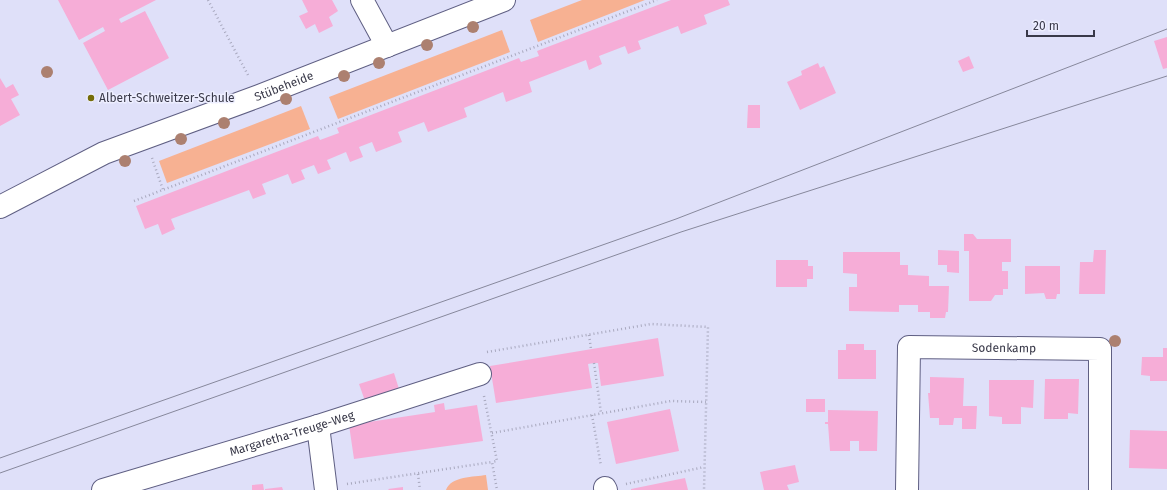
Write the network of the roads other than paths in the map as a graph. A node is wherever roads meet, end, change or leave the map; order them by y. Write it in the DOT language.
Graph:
graph roads {
  1 [pos="362,0"];
  2 [pos="504,0"];
  3 [pos="387,46"];
  4 [pos="0,207"];
  5 [pos="480,374"];
  6 [pos="318,426"];
  7 [pos="326,489"];
  8 [pos="103,490"];
  9 [pos="907,490"];
  10 [pos="1100,490"];
  1 -- 3 [label="street"];
  2 -- 3 [label="street, Stübeheide"];
  3 -- 4 [label="street, Stübeheide"];
  5 -- 6 [label="street, Margaretha-Treuge-Weg"];
  6 -- 7 [label="street"];
  6 -- 8 [label="street, Margaretha-Treuge-Weg"];
  9 -- 10 [label="street, Sodenkamp"];
}
